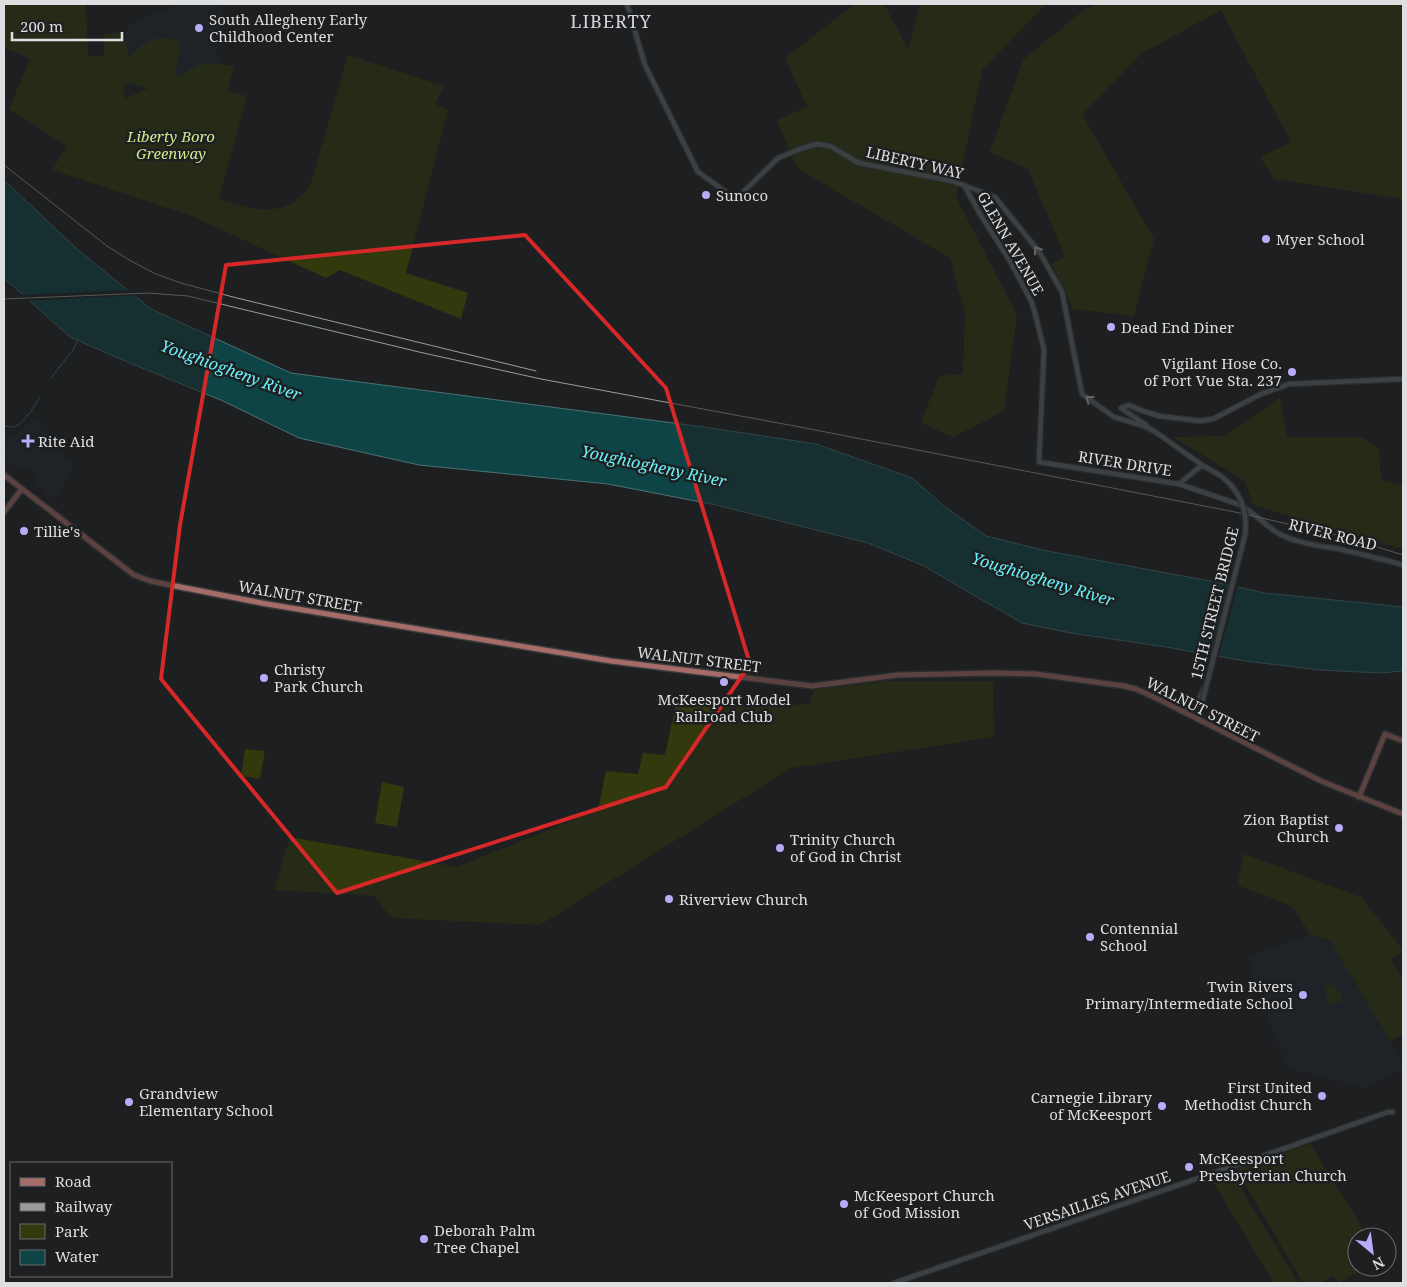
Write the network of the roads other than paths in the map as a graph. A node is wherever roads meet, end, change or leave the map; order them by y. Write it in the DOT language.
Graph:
graph roads {
  1 [pos="627,4"];
  2 [pos="964,186"];
  3 [pos="1403,379"];
  4 [pos="1148,428"];
  5 [pos="1039,462"];
  6 [pos="1202,465"];
  7 [pos="4,475"];
  8 [pos="1178,484"];
  9 [pos="22,489"];
  10 [pos="1236,492"];
  11 [pos="4,512"];
  12 [pos="1403,565"];
  13 [pos="1200,703"];
  14 [pos="1180,711"];
  15 [pos="1199,720"];
  16 [pos="1403,741"];
  17 [pos="1359,797"];
  18 [pos="1403,814"];
  19 [pos="1393,1112"];
  20 [pos="894,1283"];
  1 -- 2 [label="street, LIBERTY WAY"];
  4 -- 2 [label="street, LIBERTY WAY, one-way"];
  2 -- 5 [label="street, GLENN AVENUE"];
  3 -- 4 [label="street"];
  4 -- 6 [label="street, LIBERTY WAY"];
  5 -- 8 [label="street, RIVER DRIVE"];
  6 -- 8 [label="street, RIVER DRIVE"];
  6 -- 10 [label="street, LIBERTY WAY"];
  7 -- 9 [label="main road, WALNUT STREET"];
  8 -- 12 [label="street, RIVER ROAD"];
  9 -- 11 [label="main road"];
  9 -- 14 [label="main road, WALNUT STREET"];
  10 -- 13 [label="street, 15TH STREET BRIDGE, bridge"];
  13 -- 14 [label="street"];
  13 -- 15 [label="street, 15TH STREET BRIDGE"];
  14 -- 15 [label="main road, WALNUT STREET"];
  15 -- 17 [label="main road, WALNUT STREET"];
  16 -- 17 [label="main road"];
  17 -- 18 [label="main road, WALNUT STREET"];
  19 -- 20 [label="street, VERSAILLES AVENUE"];
}
